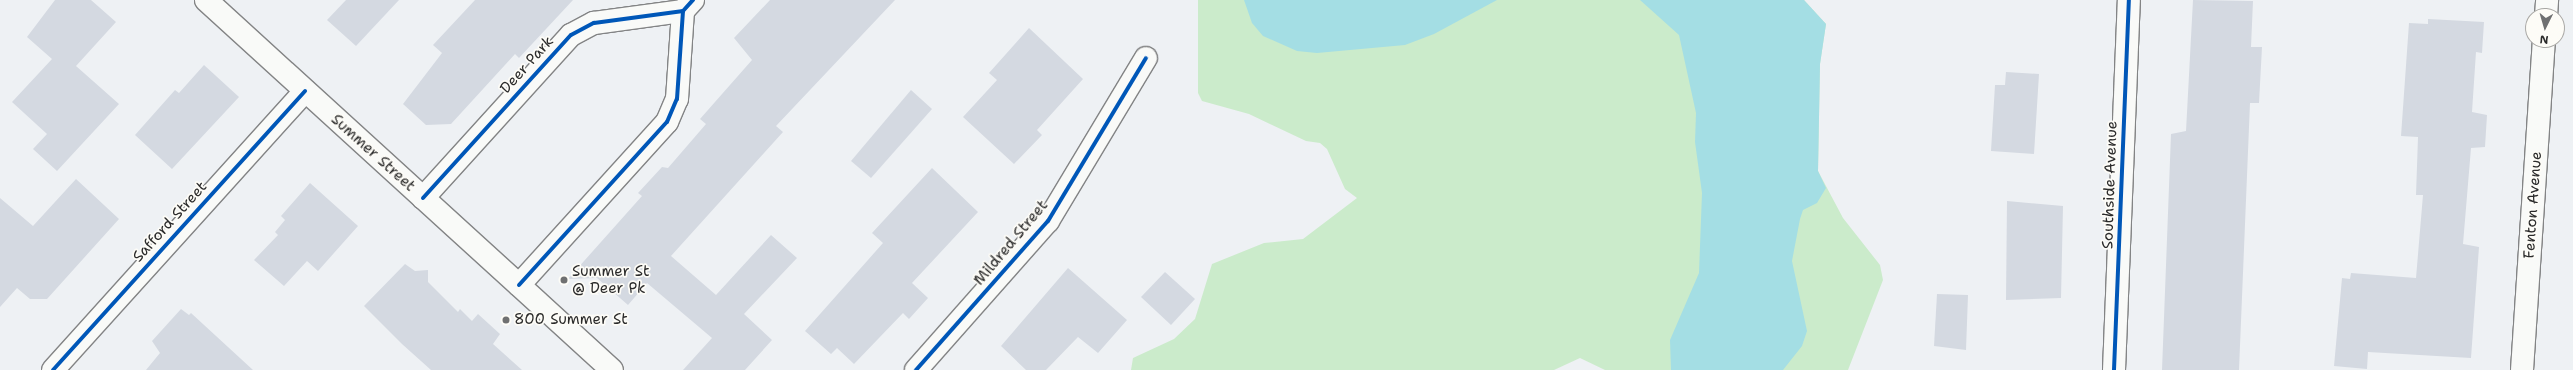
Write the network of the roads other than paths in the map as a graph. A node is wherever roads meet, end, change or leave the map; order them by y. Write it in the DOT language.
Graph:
graph roads {
  1 [pos="206,0"];
  2 [pos="2129,0"];
  3 [pos="688,6"];
  4 [pos="2543,48"];
  5 [pos="1146,58"];
  6 [pos="305,91"];
  7 [pos="423,198"];
  8 [pos="519,285"];
  9 [pos="53,370"];
  10 [pos="612,370"];
  11 [pos="916,370"];
  12 [pos="2114,370"];
  13 [pos="2522,370"];
  1 -- 6 [label="street, Summer Street"];
  2 -- 12 [label="street, Southside Avenue"];
  3 -- 7 [label="street, Deer Park"];
  3 -- 8 [label="street, Deer Park"];
  4 -- 13 [label="street, Fenton Avenue"];
  5 -- 11 [label="street, Mildred Street"];
  6 -- 7 [label="street, Summer Street"];
  6 -- 9 [label="street, Safford Street"];
  7 -- 8 [label="street, Summer Street"];
  8 -- 10 [label="street, Summer Street"];
}
